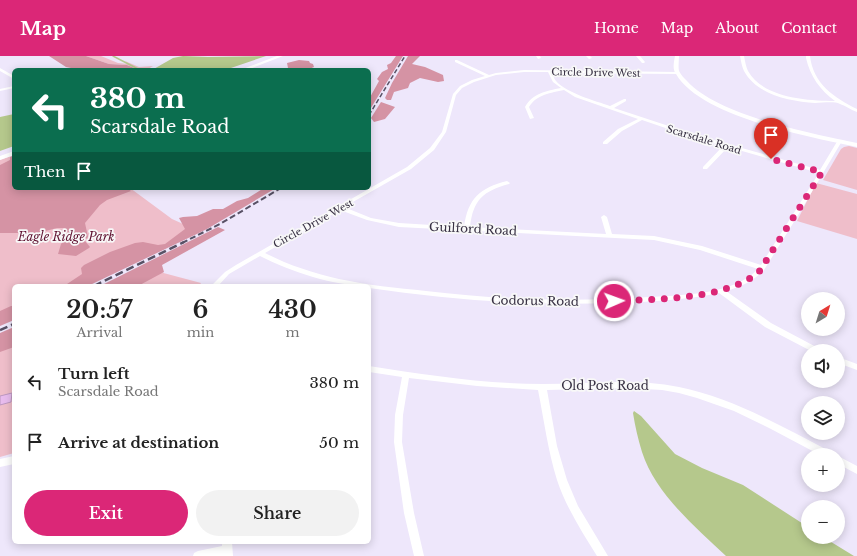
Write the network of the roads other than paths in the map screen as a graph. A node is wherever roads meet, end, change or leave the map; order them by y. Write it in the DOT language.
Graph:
graph roads {
  1 [pos="281,56"];
  2 [pos="638,56"];
  3 [pos="677,56"];
  4 [pos="742,56"];
  5 [pos="808,56"];
  6 [pos="456,62"];
  7 [pos="643,62"];
  8 [pos="248,68"];
  9 [pos="0,69"];
  10 [pos="549,71"];
  11 [pos="678,73"];
  12 [pos="488,76"];
  13 [pos="12,77"];
  14 [pos="12,87"];
  15 [pos="564,89"];
  16 [pos="0,90"];
  17 [pos="625,100"];
  18 [pos="839,102"];
  19 [pos="610,108"];
  20 [pos="857,111"];
  21 [pos="532,118"];
  22 [pos="641,118"];
  23 [pos="840,141"];
  24 [pos="605,143"];
  25 [pos="857,145"];
  26 [pos="726,146"];
  27 [pos="12,154"];
  28 [pos="0,158"];
  29 [pos="705,168"];
  30 [pos="822,172"];
  31 [pos="507,183"];
  32 [pos="341,208"];
  33 [pos="604,216"];
  34 [pos="467,229"];
  35 [pos="608,235"];
  36 [pos="259,253"];
  37 [pos="762,268"];
  38 [pos="216,284"];
  39 [pos="359,284"];
  40 [pos="371,286"];
  41 [pos="721,291"];
  42 [pos="804,344"];
  43 [pos="845,362"];
  44 [pos="857,366"];
  45 [pos="371,369"];
  46 [pos="406,375"];
  47 [pos="542,387"];
  48 [pos="814,448"];
  49 [pos="12,461"];
  50 [pos="0,464"];
  51 [pos="845,464"];
  52 [pos="857,470"];
  53 [pos="228,549"];
  54 [pos="198,556"];
  55 [pos="419,556"];
  56 [pos="603,556"];
  1 -- 8 [label="street"];
  2 -- 7 [label="street"];
  3 -- 11 [label="street"];
  4 -- 18 [label="street"];
  5 -- 18 [label="street"];
  6 -- 12 [label="street"];
  9 -- 13 [label="street"];
  10 -- 11 [label="street, Circle Drive West"];
  10 -- 12 [label="street, Circle Drive West"];
  10 -- 15 [label="street, Scarsdale Road"];
  11 -- 23 [label="street"];
  12 -- 32 [label="street, Circle Drive West"];
  14 -- 16 [label="street"];
  15 -- 19 [label="street, Scarsdale Road"];
  15 -- 21 [label="street"];
  17 -- 19 [label="street"];
  18 -- 20 [label="street"];
  19 -- 22 [label="street, Scarsdale Road"];
  22 -- 24 [label="street"];
  22 -- 26 [label="street, Scarsdale Road"];
  23 -- 25 [label="street"];
  23 -- 30 [label="street, Codorus Road"];
  26 -- 29 [label="street"];
  26 -- 30 [label="street, Scarsdale Road"];
  27 -- 28 [label="street"];
  30 -- 37 [label="street, Codorus Road"];
  31 -- 34 [label="street"];
  32 -- 34 [label="street, Guilford Road"];
  32 -- 36 [label="street, Circle Drive West"];
  33 -- 35 [label="street"];
  34 -- 35 [label="street, Guilford Road"];
  35 -- 37 [label="street, Guilford Road"];
  36 -- 38 [label="street, Circle Drive West"];
  36 -- 39 [label="street, Codorus Road"];
  37 -- 41 [label="street, Codorus Road"];
  40 -- 41 [label="street, Codorus Road"];
  41 -- 42 [label="street"];
  43 -- 44 [label="street"];
  45 -- 46 [label="street, Old Post Road"];
  46 -- 47 [label="street, Old Post Road"];
  46 -- 55 [label="street"];
  47 -- 48 [label="street, Old Post Road"];
  47 -- 56 [label="street"];
  49 -- 50 [label="street"];
  51 -- 52 [label="street"];
  53 -- 54 [label="street"];
}
